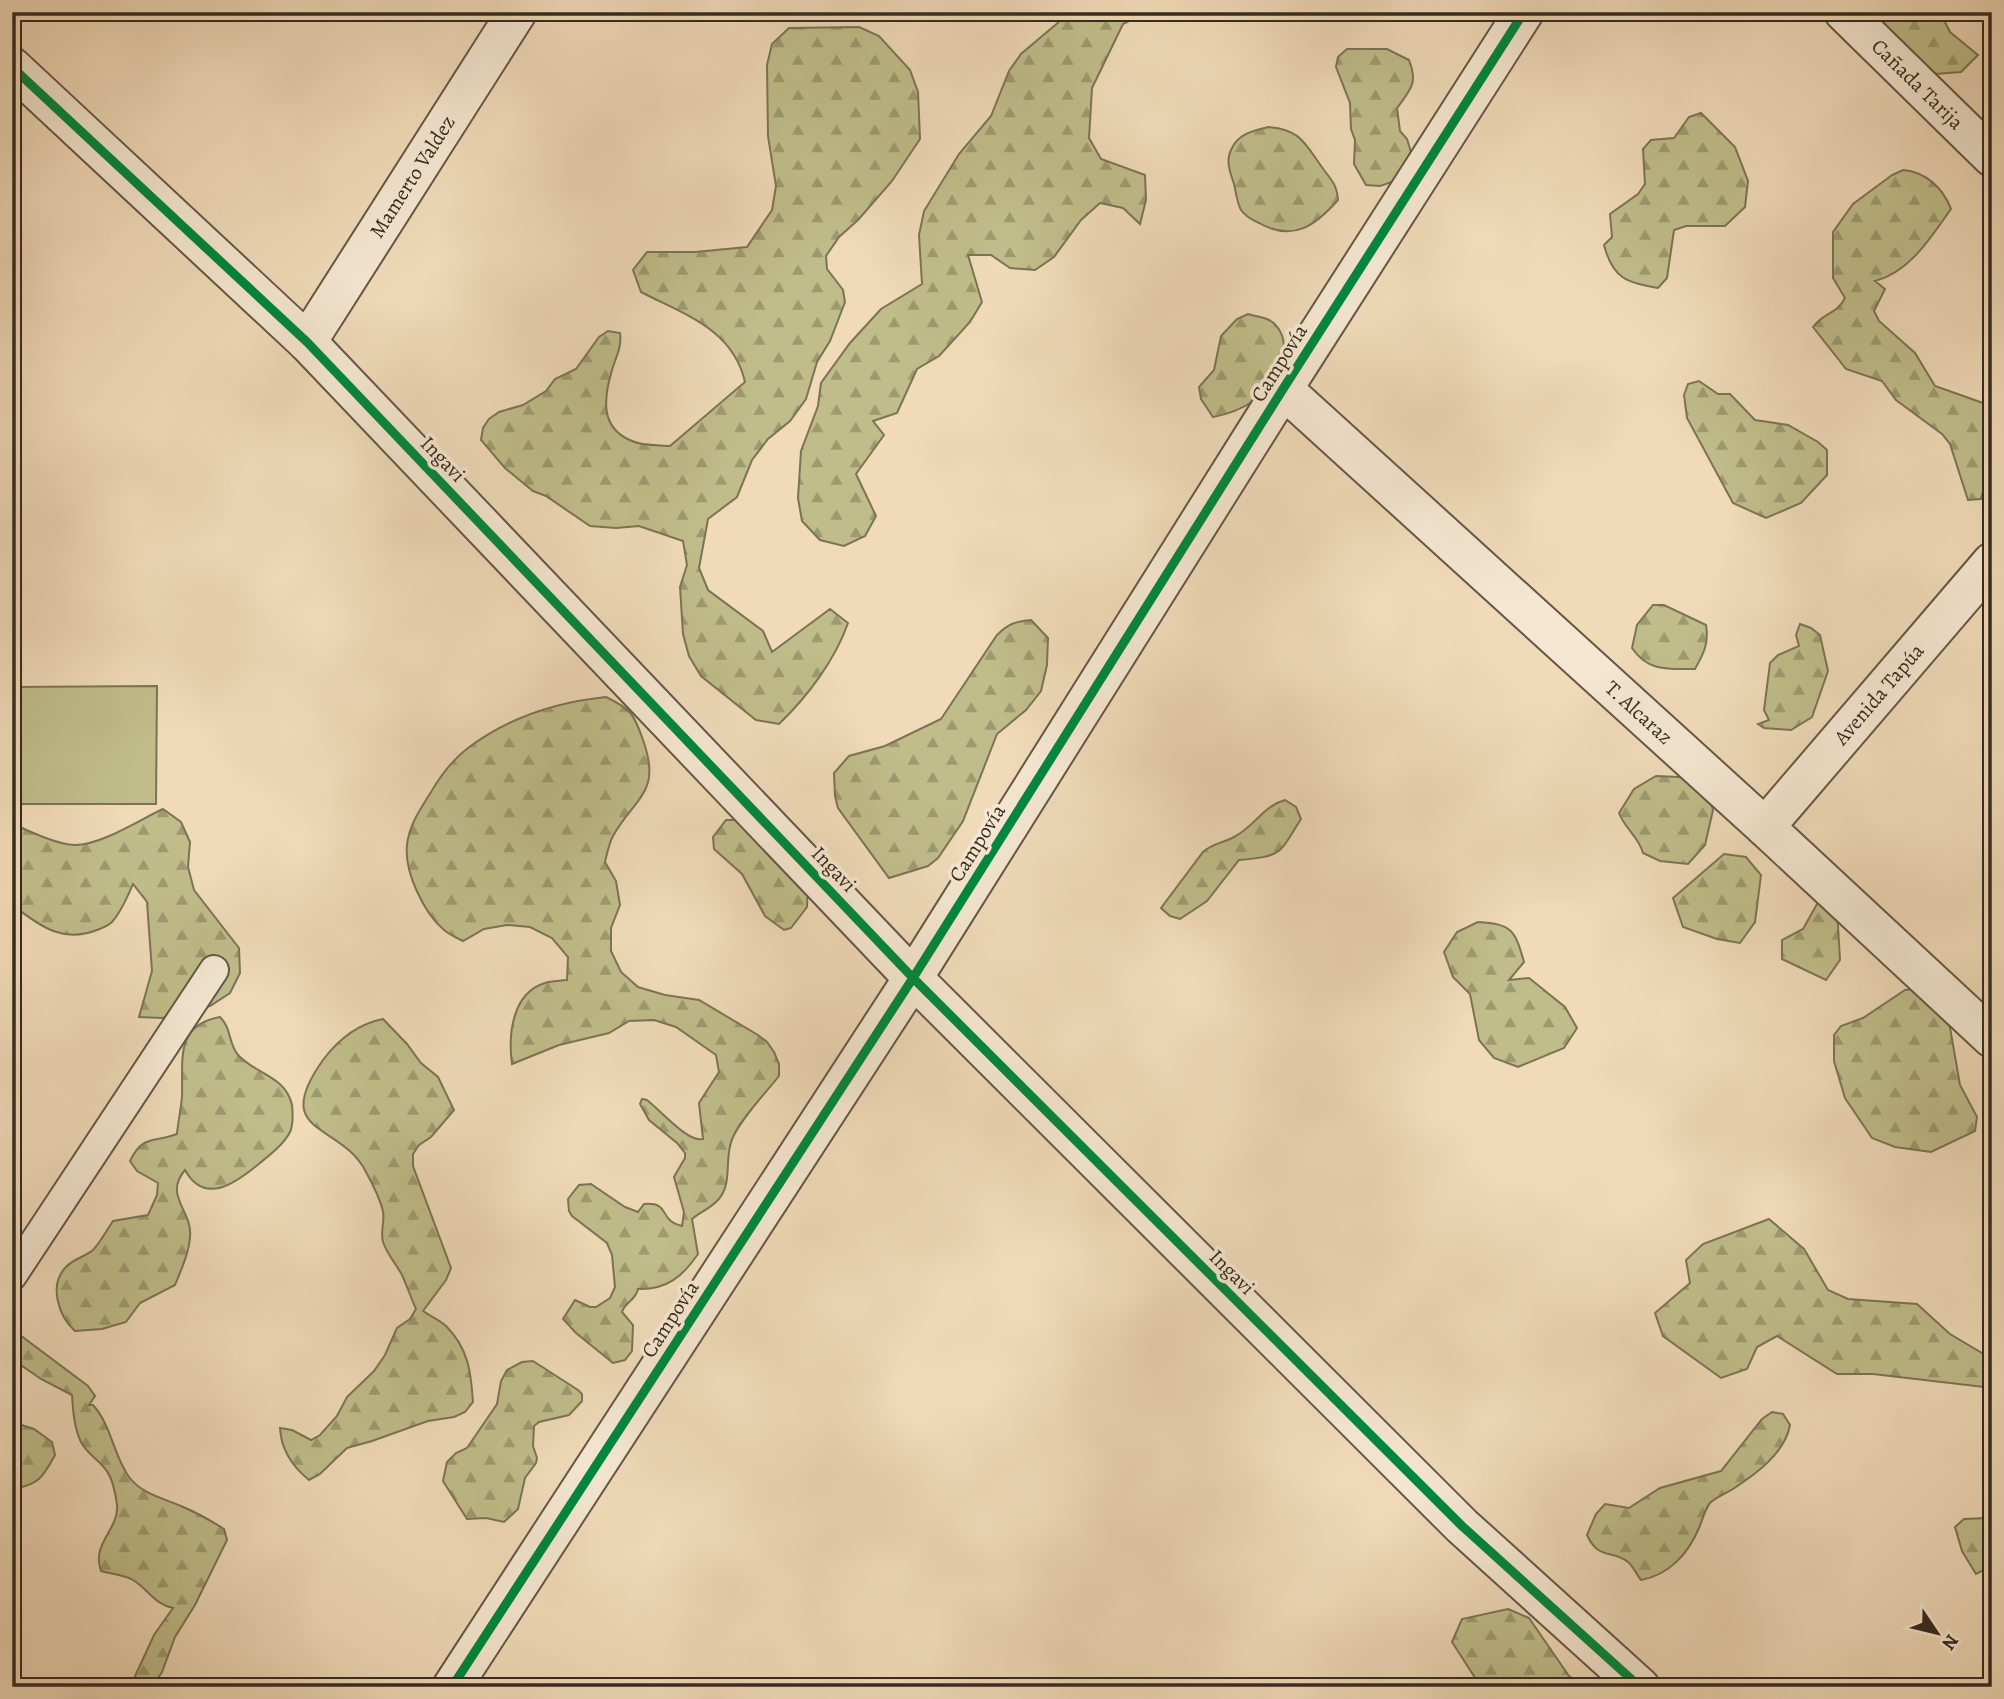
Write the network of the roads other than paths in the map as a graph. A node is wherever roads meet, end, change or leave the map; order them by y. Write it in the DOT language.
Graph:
graph roads {
  1 [pos="517,12"];
  2 [pos="1524,12"];
  3 [pos="1844,12"];
  4 [pos="12,67"];
  5 [pos="1992,157"];
  6 [pos="307,342"];
  7 [pos="1283,389"];
  8 [pos="1992,562"];
  9 [pos="1765,827"];
  10 [pos="214,970"];
  11 [pos="913,978"];
  12 [pos="1992,1038"];
  13 [pos="12,1276"];
  14 [pos="452,1687"];
  15 [pos="1640,1687"];
  1 -- 6 [label="street, Mamerto Valdez"];
  2 -- 7 [label="street, Campovía"];
  3 -- 5 [label="street, Cañada Tarija"];
  4 -- 6 [label="street, Ingavi"];
  6 -- 11 [label="street, Ingavi"];
  7 -- 9 [label="street, T. Alcaraz"];
  7 -- 11 [label="street, Campovía"];
  8 -- 9 [label="street, Avenida Tapúa"];
  9 -- 12 [label="street, T. Alcaraz"];
  10 -- 13 [label="lane"];
  11 -- 14 [label="street, Campovía"];
  11 -- 15 [label="street, Ingavi"];
}
